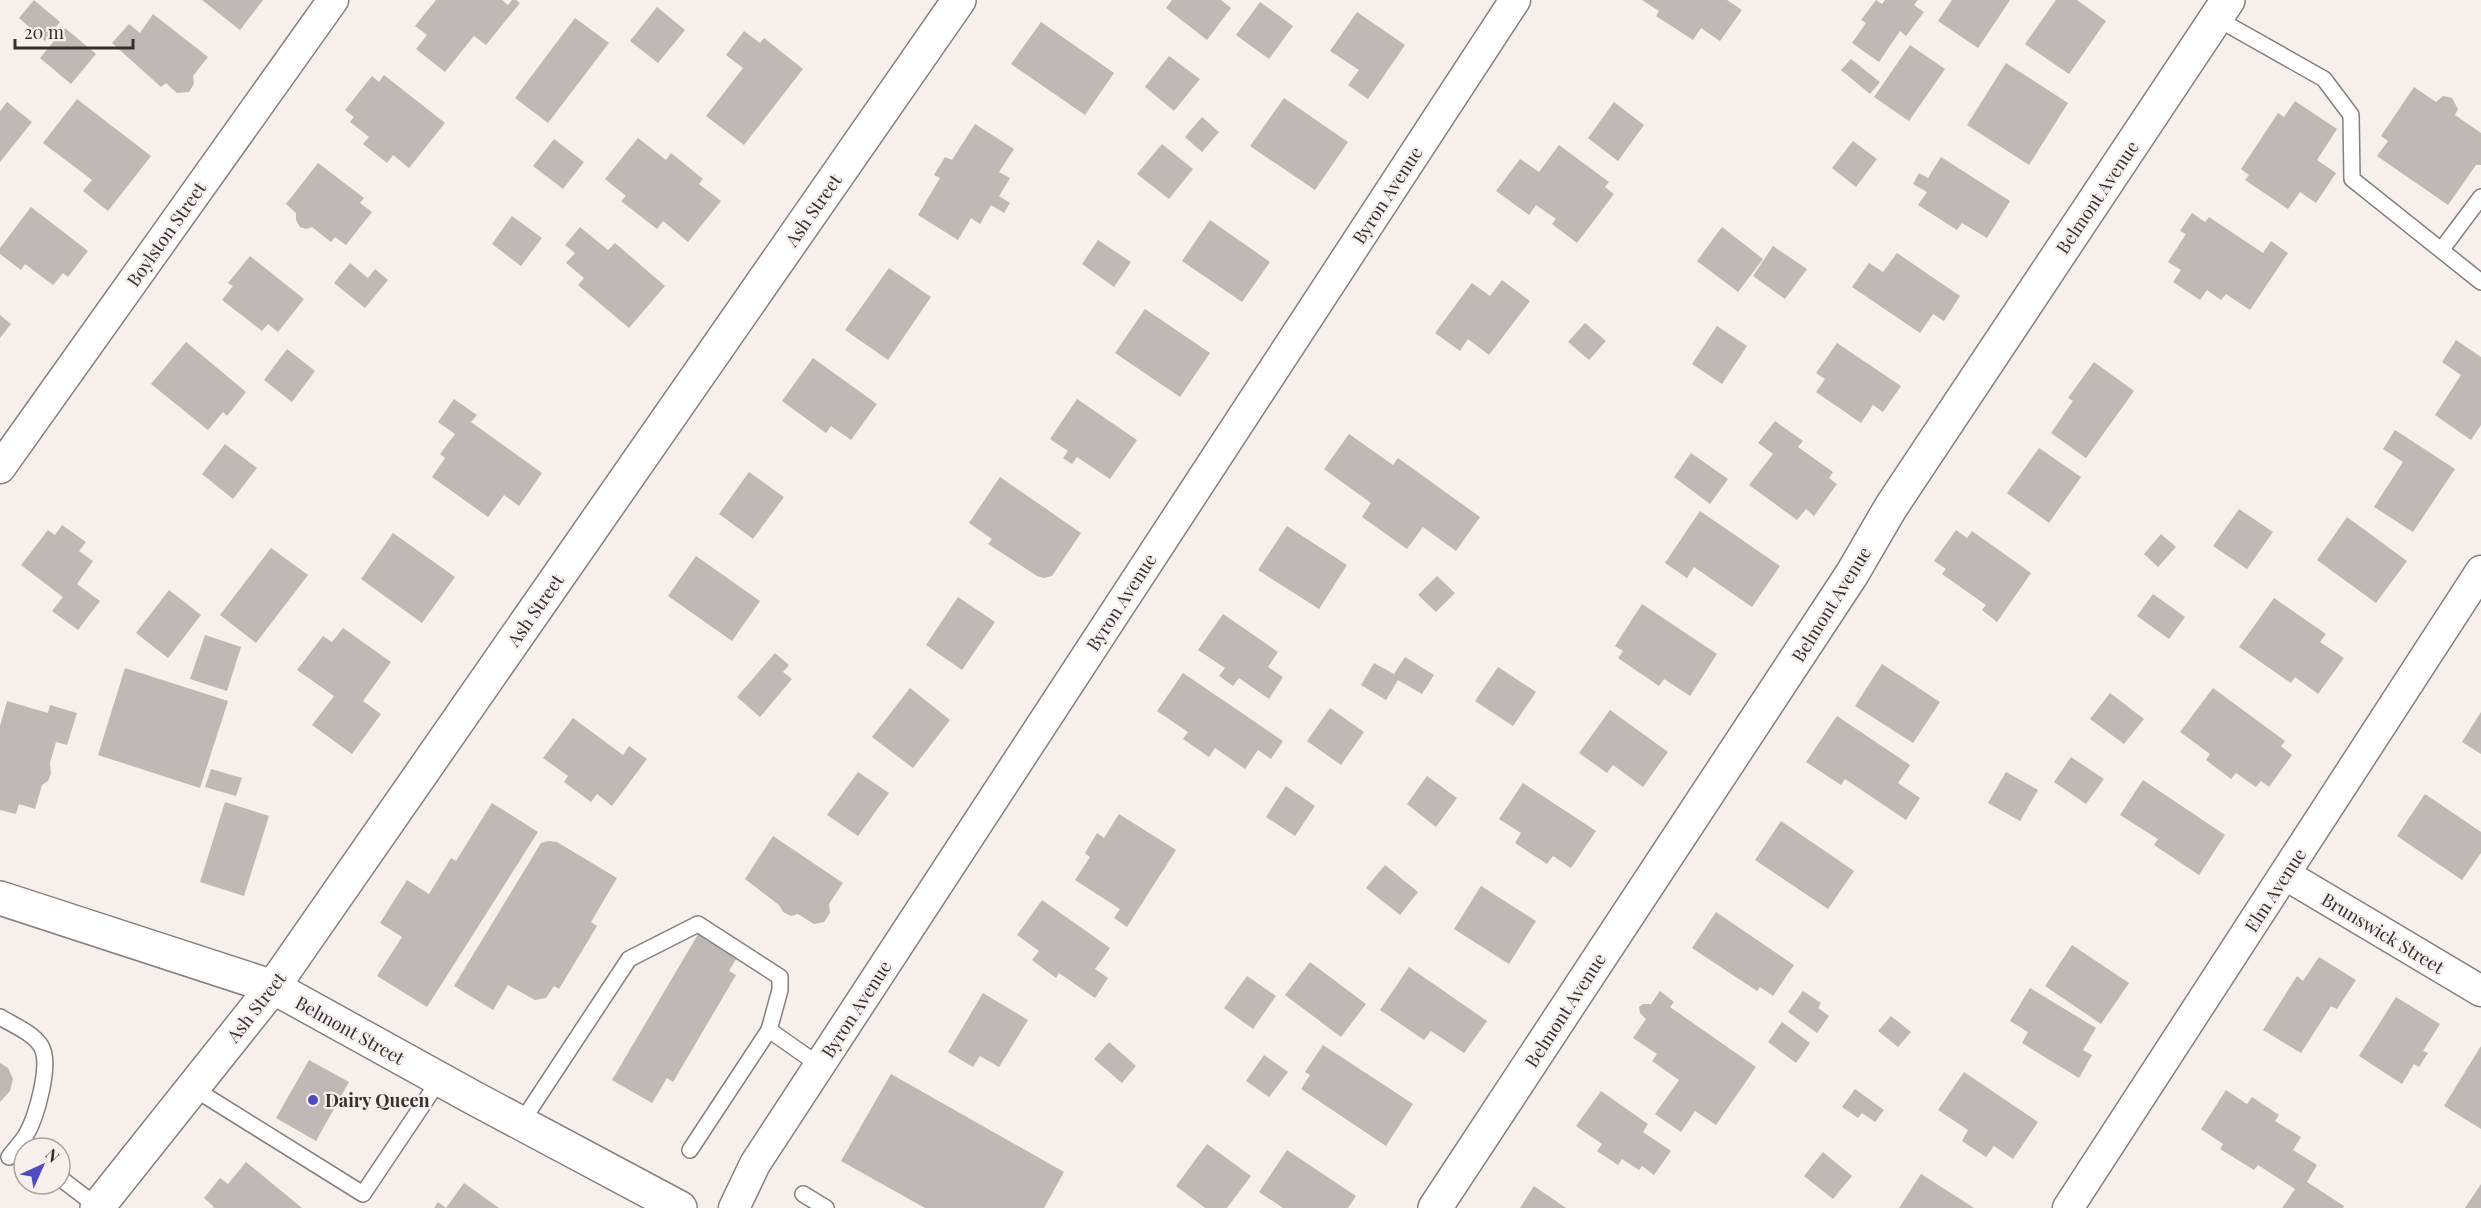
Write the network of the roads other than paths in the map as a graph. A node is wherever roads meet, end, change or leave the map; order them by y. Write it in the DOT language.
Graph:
graph roads {
  1 [pos="333,0"];
  2 [pos="959,0"];
  3 [pos="1515,0"];
  4 [pos="2222,9"];
  5 [pos="2481,196"];
  6 [pos="2442,249"];
  7 [pos="2481,282"];
  8 [pos="0,468"];
  9 [pos="2481,572"];
  10 [pos="2286,875"];
  11 [pos="0,898"];
  12 [pos="273,987"];
  13 [pos="2481,991"];
  14 [pos="0,1017"];
  15 [pos="769,1030"];
  16 [pos="819,1065"];
  17 [pos="440,1079"];
  18 [pos="193,1088"];
  19 [pos="521,1123"];
  20 [pos="690,1150"];
  21 [pos="4,1158"];
  22 [pos="72,1187"];
  23 [pos="803,1194"];
  24 [pos="97,1207"];
  25 [pos="680,1208"];
  26 [pos="734,1208"];
  27 [pos="826,1208"];
  28 [pos="1435,1208"];
  29 [pos="2068,1208"];
  1 -- 8 [label="street, Boylston Street"];
  2 -- 12 [label="street, Ash Street"];
  3 -- 16 [label="street, Byron Avenue"];
  4 -- 6 [label="lane"];
  4 -- 28 [label="street, Belmont Avenue"];
  5 -- 6 [label="lane"];
  6 -- 7 [label="lane"];
  9 -- 10 [label="street, Elm Avenue"];
  10 -- 13 [label="street, Brunswick Street"];
  10 -- 29 [label="street, Elm Avenue"];
  11 -- 12 [label="street, Belmont Street"];
  12 -- 17 [label="street, Belmont Street"];
  12 -- 18 [label="street, Ash Street"];
  14 -- 21 [label="lane"];
  15 -- 16 [label="lane"];
  15 -- 19 [label="lane"];
  15 -- 20 [label="lane"];
  16 -- 26 [label="street, Byron Avenue"];
  17 -- 18 [label="lane"];
  17 -- 19 [label="street, Belmont Street"];
  18 -- 24 [label="street, Ash Street"];
  19 -- 25 [label="street, Belmont Street"];
  22 -- 24 [label="lane"];
  23 -- 27 [label="lane"];
}
